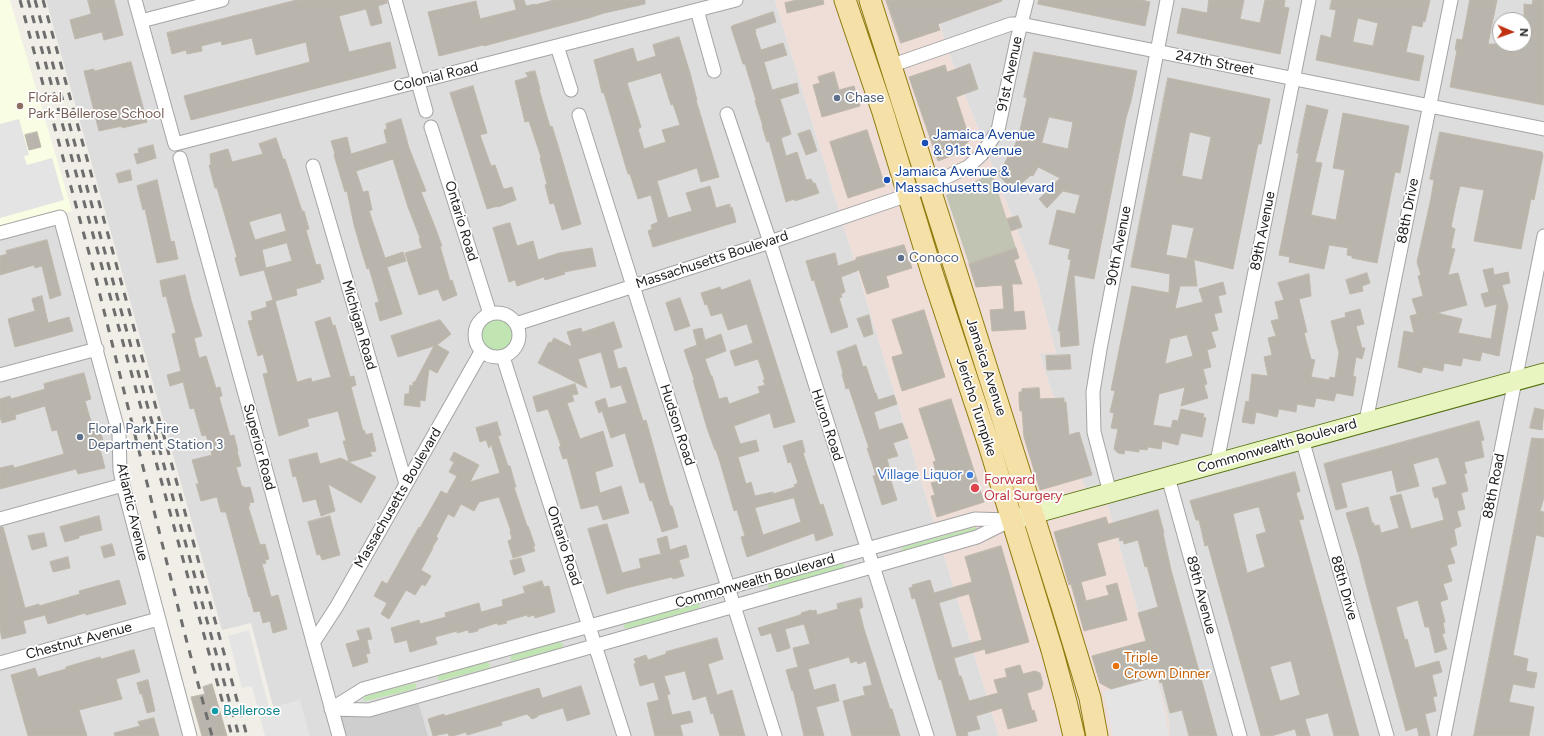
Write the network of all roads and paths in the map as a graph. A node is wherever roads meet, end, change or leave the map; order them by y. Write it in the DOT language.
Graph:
graph roads {
  1 [pos="135,0"];
  2 [pos="222,0"];
  3 [pos="395,0"];
  4 [pos="736,0"];
  5 [pos="845,0"];
  6 [pos="860,0"];
  7 [pos="870,0"];
  8 [pos="1027,0"];
  9 [pos="1167,0"];
  10 [pos="1309,0"];
  11 [pos="1451,0"];
  12 [pos="697,10"];
  13 [pos="141,21"];
  14 [pos="1021,24"];
  15 [pos="879,28"];
  16 [pos="557,46"];
  17 [pos="1156,52"];
  18 [pos="890,66"];
  19 [pos="714,71"];
  20 [pos="1293,79"];
  21 [pos="418,82"];
  22 [pos="571,90"];
  23 [pos="1429,106"];
  24 [pos="426,111"];
  25 [pos="727,114"];
  26 [pos="579,115"];
  27 [pos="431,128"];
  28 [pos="1544,129"];
  29 [pos="180,158"];
  30 [pos="313,166"];
  31 [pos="929,185"];
  32 [pos="908,195"];
  33 [pos="0,233"];
  34 [pos="1544,236"];
  35 [pos="770,242"];
  36 [pos="632,286"];
  37 [pos="490,314"];
  38 [pos="516,324"];
  39 [pos="97,348"];
  40 [pos="481,352"];
  41 [pos="503,357"];
  42 [pos="1544,373"];
  43 [pos="0,375"];
  44 [pos="1516,381"];
  45 [pos="1366,421"];
  46 [pos="1302,439"];
  47 [pos="1217,462"];
  48 [pos="1168,477"];
  49 [pos="406,484"];
  50 [pos="123,485"];
  51 [pos="1110,493"];
  52 [pos="1033,514"];
  53 [pos="0,519"];
  54 [pos="1011,520"];
  55 [pos="867,549"];
  56 [pos="873,567"];
  57 [pos="728,588"];
  58 [pos="734,606"];
  59 [pos="158,619"];
  60 [pos="589,626"];
  61 [pos="313,644"];
  62 [pos="595,646"];
  63 [pos="500,651"];
  64 [pos="0,663"];
  65 [pos="505,671"];
  66 [pos="424,672"];
  67 [pos="430,692"];
  68 [pos="331,709"];
  69 [pos="190,736"];
  70 [pos="338,736"];
  71 [pos="624,736"];
  72 [pos="775,736"];
  73 [pos="926,736"];
  74 [pos="1074,736"];
  75 [pos="1096,736"];
  76 [pos="1240,736"];
  77 [pos="1387,736"];
  78 [pos="1444,736"];
  1 -- 13 [label="street"];
  2 -- 13 [label="street"];
  3 -- 21 [label="street"];
  4 -- 12 [label="street"];
  5 -- 32 [label="main road"];
  6 -- 15 [label="main road"];
  7 -- 15 [label="main road, Jamaica Avenue"];
  8 -- 14 [label="street, 91st Avenue"];
  9 -- 17 [label="street, 90th Avenue"];
  10 -- 20 [label="street, 89th Avenue"];
  11 -- 23 [label="street, 88th Drive"];
  12 -- 16 [label="street, Colonial Road"];
  12 -- 19 [label="street"];
  13 -- 21 [label="street, Colonial Road"];
  14 -- 17 [label="street, 247th Street"];
  14 -- 18 [label="street, 247th Street"];
  14 -- 31 [label="street, 91st Avenue"];
  15 -- 18 [label="main road, Jamaica Avenue"];
  16 -- 21 [label="street, Colonial Road"];
  16 -- 22 [label="street"];
  17 -- 20 [label="street, 247th Street"];
  17 -- 51 [label="street, 90th Avenue"];
  18 -- 31 [label="main road, Jamaica Avenue"];
  20 -- 23 [label="street, 247th Street"];
  20 -- 47 [label="street, 89th Avenue"];
  21 -- 24 [label="street"];
  23 -- 28 [label="street, 247th Street"];
  23 -- 45 [label="street, 88th Drive"];
  25 -- 35 [label="street, Huron Road"];
  26 -- 36 [label="street, Hudson Road"];
  27 -- 37 [label="street, Ontario Road"];
  29 -- 61 [label="street, Superior Road"];
  30 -- 49 [label="street, Michigan Road"];
  31 -- 32 [label="street, 91st Avenue"];
  31 -- 52 [label="main road, Jamaica Avenue"];
  32 -- 35 [label="street, Massachusetts Boulevard"];
  32 -- 54 [label="main road, Jericho Turnpike"];
  33 -- 39 [label="street, Atlantic Avenue"];
  34 -- 44 [label="street, 88th Road"];
  35 -- 36 [label="street, Massachusetts Boulevard"];
  35 -- 55 [label="street, Huron Road"];
  36 -- 38 [label="street, Massachusetts Boulevard"];
  36 -- 57 [label="street, Hudson Road"];
  37 -- 38 [label="street"];
  37 -- 40 [label="street"];
  38 -- 41 [label="street"];
  39 -- 43 [label="street"];
  39 -- 50 [label="street, Atlantic Avenue"];
  40 -- 41 [label="street"];
  40 -- 49 [label="street, Massachusetts Boulevard"];
  41 -- 60 [label="street, Ontario Road"];
  42 -- 44 [label="street, Commonwealth Boulevard"];
  44 -- 45 [label="street, Commonwealth Boulevard"];
  44 -- 78 [label="street, 88th Road"];
  45 -- 46 [label="street, Commonwealth Boulevard"];
  46 -- 47 [label="street, Commonwealth Boulevard"];
  46 -- 77 [label="street, 88th Drive"];
  47 -- 48 [label="street, Commonwealth Boulevard"];
  48 -- 51 [label="street, Commonwealth Boulevard"];
  48 -- 76 [label="street, 89th Avenue"];
  49 -- 61 [label="street, Massachusetts Boulevard"];
  50 -- 53 [label="street"];
  50 -- 59 [label="street, Atlantic Avenue"];
  51 -- 52 [label="street, Commonwealth Boulevard"];
  52 -- 54 [label="street, Commonwealth Boulevard"];
  52 -- 75 [label="main road, Jamaica Avenue"];
  54 -- 55 [label="street, Commonwealth Boulevard"];
  54 -- 56 [label="street, Commonwealth Boulevard"];
  54 -- 74 [label="main road, Jericho Turnpike"];
  55 -- 56 [label="street, Huron Road"];
  55 -- 57 [label="street, Commonwealth Boulevard"];
  56 -- 58 [label="street, Commonwealth Boulevard"];
  56 -- 73 [label="street, Huron Road"];
  57 -- 58 [label="street, Hudson Road"];
  57 -- 60 [label="street, Commonwealth Boulevard"];
  58 -- 62 [label="street, Commonwealth Boulevard"];
  58 -- 72 [label="street, Hudson Road"];
  59 -- 64 [label="street, Chestnut Avenue"];
  59 -- 69 [label="street, Atlantic Avenue"];
  60 -- 62 [label="street, Ontario Road"];
  60 -- 63 [label="street, Commonwealth Boulevard"];
  61 -- 68 [label="street, Superior Road"];
  62 -- 65 [label="street, Commonwealth Boulevard"];
  62 -- 71 [label="street, Ontario Road"];
  63 -- 65 [label="street"];
  63 -- 66 [label="street, Commonwealth Boulevard"];
  65 -- 67 [label="street, Commonwealth Boulevard"];
  66 -- 67 [label="street"];
  66 -- 68 [label="street, Commonwealth Boulevard"];
  67 -- 68 [label="street, Commonwealth Boulevard"];
  68 -- 70 [label="street, Superior Road"];
}
